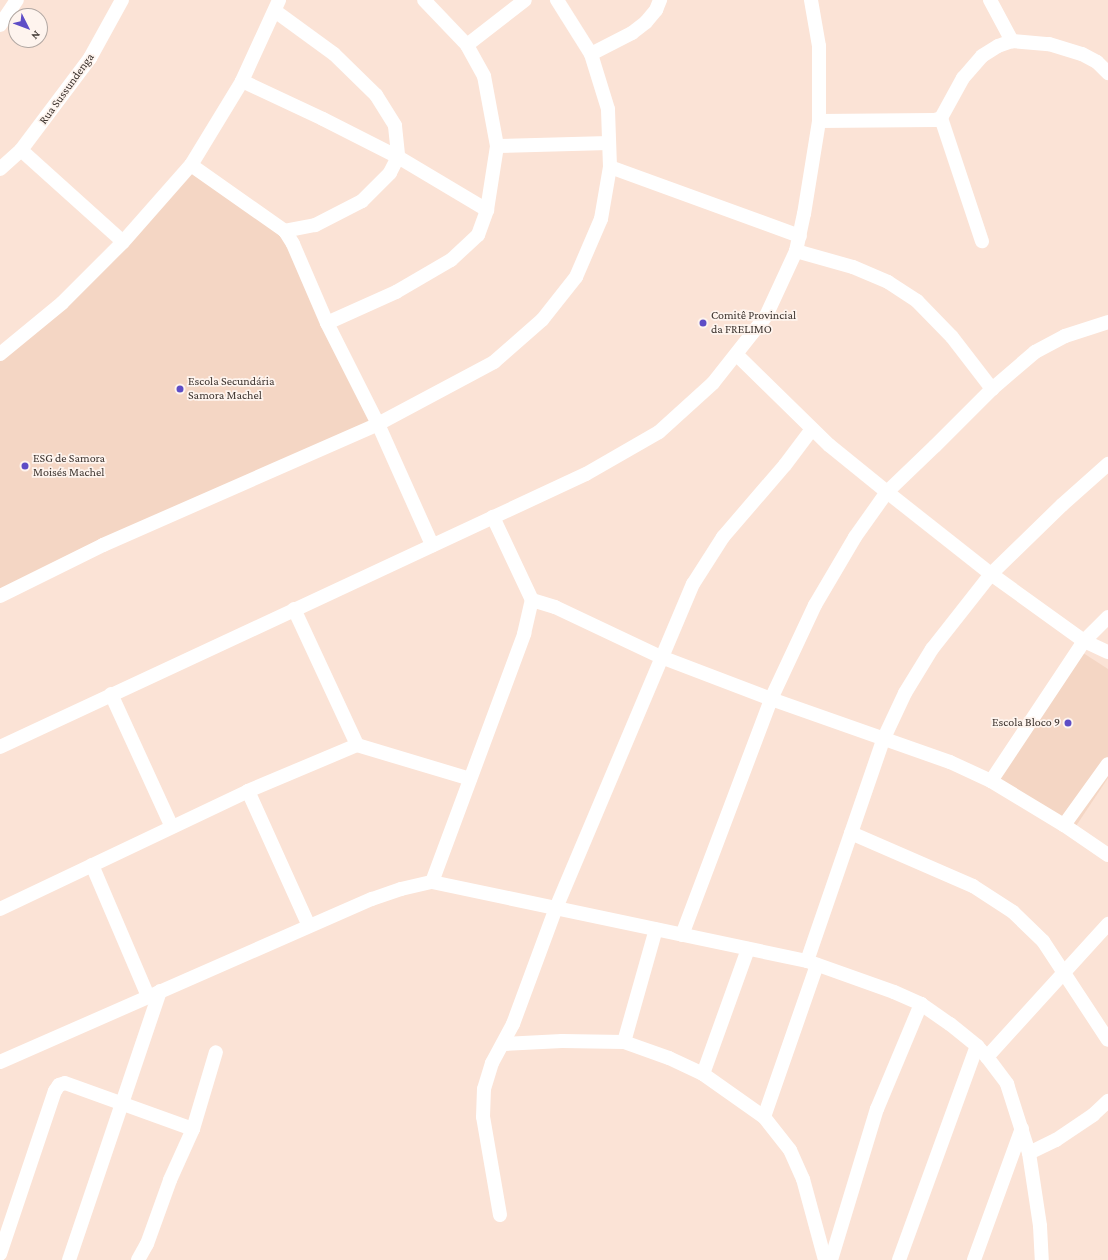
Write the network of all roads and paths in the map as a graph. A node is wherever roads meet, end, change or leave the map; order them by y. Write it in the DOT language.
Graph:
graph roads {
  1 [pos="17,0"];
  2 [pos="424,0"];
  3 [pos="525,0"];
  4 [pos="557,0"];
  5 [pos="660,0"];
  6 [pos="811,0"];
  7 [pos="990,0"];
  8 [pos="119,1"];
  9 [pos="277,5"];
  10 [pos="0,25"];
  11 [pos="1012,41"];
  12 [pos="467,45"];
  13 [pos="591,54"];
  14 [pos="1108,73"];
  15 [pos="242,82"];
  16 [pos="941,118"];
  17 [pos="819,121"];
  18 [pos="610,143"];
  19 [pos="497,146"];
  20 [pos="20,150"];
  21 [pos="398,156"];
  22 [pos="192,165"];
  23 [pos="610,167"];
  24 [pos="0,169"];
  25 [pos="487,210"];
  26 [pos="285,232"];
  27 [pos="800,236"];
  28 [pos="982,241"];
  29 [pos="123,242"];
  30 [pos="796,251"];
  31 [pos="1108,322"];
  32 [pos="327,323"];
  33 [pos="0,354"];
  34 [pos="737,356"];
  35 [pos="992,389"];
  36 [pos="378,424"];
  37 [pos="812,429"];
  38 [pos="1108,464"];
  39 [pos="887,492"];
  40 [pos="493,517"];
  41 [pos="432,545"];
  42 [pos="991,574"];
  43 [pos="0,596"];
  44 [pos="532,600"];
  45 [pos="294,609"];
  46 [pos="1108,617"];
  47 [pos="1084,641"];
  48 [pos="1108,652"];
  49 [pos="661,657"];
  50 [pos="111,694"];
  51 [pos="771,699"];
  52 [pos="883,740"];
  53 [pos="357,745"];
  54 [pos="0,747"];
  55 [pos="1108,764"];
  56 [pos="470,779"];
  57 [pos="991,781"];
  58 [pos="248,791"];
  59 [pos="1064,825"];
  60 [pos="172,827"];
  61 [pos="851,833"];
  62 [pos="1108,856"];
  63 [pos="92,865"];
  64 [pos="432,882"];
  65 [pos="556,908"];
  66 [pos="0,909"];
  67 [pos="1108,924"];
  68 [pos="309,926"];
  69 [pos="656,929"];
  70 [pos="682,935"];
  71 [pos="748,949"];
  72 [pos="812,963"];
  73 [pos="1064,972"];
  74 [pos="154,993"];
  75 [pos="921,1004"];
  76 [pos="1108,1040"];
  77 [pos="624,1042"];
  78 [pos="504,1044"];
  79 [pos="976,1046"];
  80 [pos="216,1052"];
  81 [pos="987,1057"];
  82 [pos="0,1062"];
  83 [pos="703,1074"];
  84 [pos="1108,1101"];
  85 [pos="122,1102"];
  86 [pos="764,1117"];
  87 [pos="1022,1128"];
  88 [pos="193,1129"];
  89 [pos="1029,1153"];
  90 [pos="500,1215"];
  91 [pos="0,1254"];
  92 [pos="69,1260"];
  93 [pos="138,1260"];
  94 [pos="825,1260"];
  95 [pos="831,1260"];
  96 [pos="899,1260"];
  97 [pos="974,1260"];
  98 [pos="1042,1260"];
  1 -- 10 [label="street"];
  2 -- 12 [label="street"];
  3 -- 12 [label="street"];
  4 -- 13 [label="street"];
  5 -- 13 [label="street"];
  6 -- 17 [label="street"];
  7 -- 11 [label="street"];
  8 -- 20 [label="street, Rua Sussundenga"];
  9 -- 15 [label="street"];
  9 -- 21 [label="street"];
  11 -- 14 [label="street"];
  11 -- 16 [label="street"];
  12 -- 19 [label="street"];
  13 -- 18 [label="street"];
  15 -- 21 [label="street"];
  15 -- 22 [label="street"];
  16 -- 17 [label="street"];
  16 -- 28 [label="street"];
  17 -- 27 [label="street"];
  18 -- 19 [label="street"];
  18 -- 23 [label="street"];
  19 -- 25 [label="street"];
  20 -- 24 [label="street, Rua Sussundenga"];
  20 -- 29 [label="street"];
  21 -- 25 [label="street"];
  21 -- 26 [label="street"];
  22 -- 26 [label="street"];
  22 -- 29 [label="street"];
  23 -- 27 [label="street"];
  23 -- 36 [label="street"];
  25 -- 32 [label="street"];
  26 -- 32 [label="street"];
  27 -- 30 [label="street"];
  29 -- 33 [label="street"];
  30 -- 34 [label="street"];
  30 -- 35 [label="street"];
  31 -- 35 [label="street"];
  32 -- 36 [label="street"];
  34 -- 37 [label="street"];
  34 -- 40 [label="street"];
  35 -- 39 [label="street"];
  36 -- 41 [label="street"];
  36 -- 43 [label="street"];
  37 -- 39 [label="street"];
  37 -- 49 [label="street"];
  38 -- 42 [label="street"];
  39 -- 42 [label="street"];
  39 -- 51 [label="street"];
  40 -- 41 [label="street"];
  40 -- 44 [label="street"];
  41 -- 45 [label="street"];
  42 -- 47 [label="street"];
  42 -- 52 [label="street"];
  44 -- 49 [label="street"];
  44 -- 56 [label="street"];
  45 -- 50 [label="street"];
  45 -- 53 [label="street"];
  46 -- 47 [label="street"];
  47 -- 48 [label="street"];
  47 -- 57 [label="street"];
  49 -- 51 [label="street"];
  49 -- 65 [label="street"];
  50 -- 54 [label="street"];
  50 -- 60 [label="street"];
  51 -- 52 [label="street"];
  51 -- 70 [label="street"];
  52 -- 57 [label="street"];
  52 -- 61 [label="street"];
  53 -- 56 [label="street"];
  53 -- 58 [label="street"];
  55 -- 59 [label="street"];
  56 -- 64 [label="street"];
  57 -- 59 [label="street"];
  58 -- 60 [label="street"];
  58 -- 68 [label="street"];
  59 -- 62 [label="street"];
  60 -- 63 [label="street"];
  61 -- 72 [label="street"];
  61 -- 73 [label="street"];
  63 -- 66 [label="street"];
  63 -- 74 [label="street"];
  64 -- 65 [label="street"];
  64 -- 68 [label="street"];
  65 -- 69 [label="street"];
  65 -- 78 [label="street"];
  67 -- 73 [label="street"];
  68 -- 74 [label="street"];
  69 -- 70 [label="street"];
  69 -- 77 [label="street"];
  70 -- 71 [label="street"];
  71 -- 72 [label="street"];
  71 -- 83 [label="street"];
  72 -- 75 [label="street"];
  72 -- 86 [label="street"];
  73 -- 76 [label="street"];
  73 -- 81 [label="street"];
  74 -- 82 [label="street"];
  74 -- 85 [label="street"];
  75 -- 79 [label="street"];
  75 -- 95 [label="street"];
  77 -- 78 [label="street"];
  77 -- 83 [label="street"];
  78 -- 90 [label="street"];
  79 -- 81 [label="street"];
  79 -- 96 [label="street"];
  80 -- 88 [label="street"];
  81 -- 87 [label="street"];
  83 -- 86 [label="street"];
  84 -- 89 [label="street"];
  85 -- 88 [label="street"];
  85 -- 91 [label="street"];
  85 -- 92 [label="street"];
  86 -- 94 [label="street"];
  87 -- 89 [label="street"];
  87 -- 97 [label="street"];
  88 -- 93 [label="street"];
  89 -- 98 [label="street"];
}
